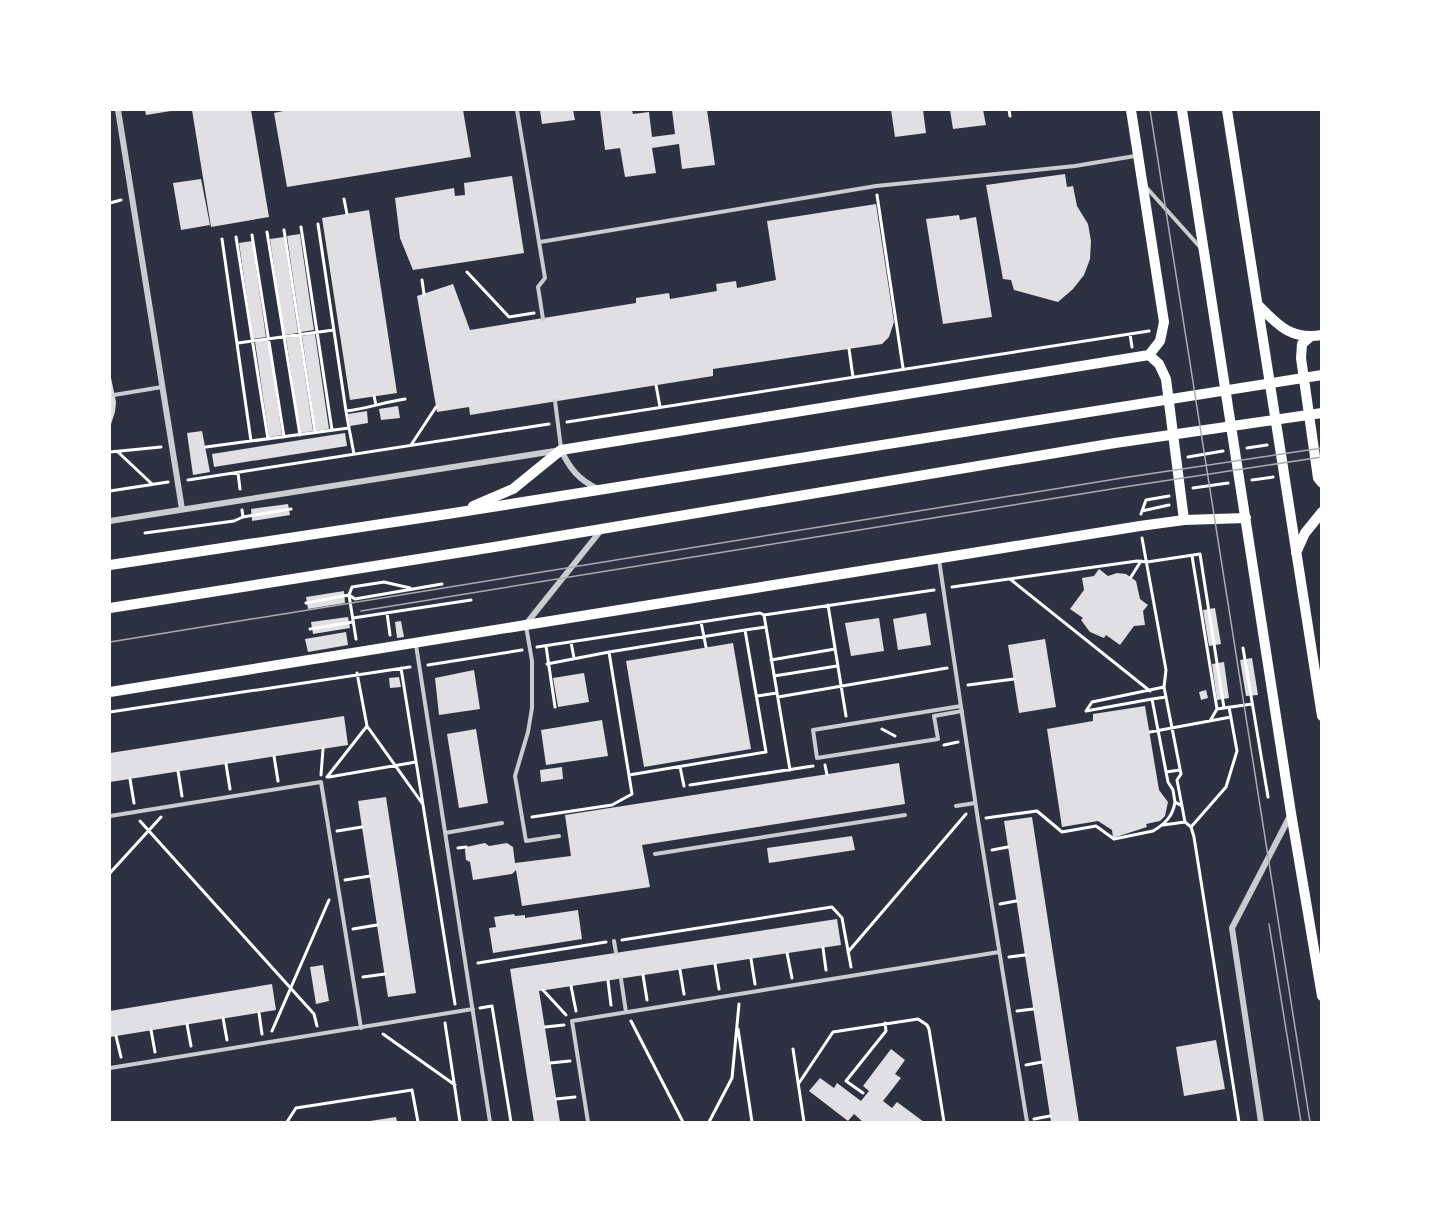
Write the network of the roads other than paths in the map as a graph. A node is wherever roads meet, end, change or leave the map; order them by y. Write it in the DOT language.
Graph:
graph roads {
  1 [pos="118,110"];
  2 [pos="517,110"];
  3 [pos="1131,110"];
  4 [pos="1182,110"];
  5 [pos="1227,110"];
  6 [pos="1137,156"];
  7 [pos="1143,183"];
  8 [pos="540,242"];
  9 [pos="1203,251"];
  10 [pos="1259,306"];
  11 [pos="543,319"];
  12 [pos="1316,336"];
  13 [pos="1149,355"];
  14 [pos="1322,375"];
  15 [pos="162,387"];
  16 [pos="114,395"];
  17 [pos="555,401"];
  18 [pos="1322,413"];
  19 [pos="561,450"];
  20 [pos="1320,481"];
  21 [pos="599,490"];
  22 [pos="182,509"];
  23 [pos="1322,512"];
  24 [pos="454,513"];
  25 [pos="1246,519"];
  26 [pos="1184,520"];
  27 [pos="110,521"];
  28 [pos="602,529"];
  29 [pos="1296,554"];
  30 [pos="939,559"];
  31 [pos="110,565"];
  32 [pos="110,608"];
  33 [pos="525,625"];
  34 [pos="416,644"];
  35 [pos="110,692"];
  36 [pos="961,709"];
  37 [pos="936,713"];
  38 [pos="1322,716"];
  39 [pos="975,803"];
  40 [pos="956,807"];
  41 [pos="1291,813"];
  42 [pos="905,815"];
  43 [pos="110,816"];
  44 [pos="502,823"];
  45 [pos="445,833"];
  46 [pos="559,836"];
  47 [pos="655,854"];
  48 [pos="614,941"];
  49 [pos="999,952"];
  50 [pos="616,953"];
  51 [pos="621,979"];
  52 [pos="1322,996"];
  53 [pos="473,1009"];
  54 [pos="626,1012"];
  55 [pos="361,1028"];
  56 [pos="110,1068"];
  57 [pos="1027,1121"];
  58 [pos="490,1122"];
  59 [pos="588,1122"];
  60 [pos="1262,1122"];
  1 -- 15 [label="street"];
  2 -- 8 [label="lane"];
  3 -- 6 [label="main road"];
  4 -- 9 [label="main road"];
  5 -- 10 [label="main road"];
  6 -- 7 [label="main road"];
  6 -- 8 [label="lane"];
  7 -- 9 [label="lane"];
  7 -- 13 [label="main road"];
  8 -- 11 [label="lane"];
  9 -- 25 [label="main road"];
  10 -- 12 [label="main road"];
  10 -- 29 [label="main road"];
  12 -- 20 [label="main road"];
  13 -- 19 [label="main road"];
  13 -- 26 [label="main road"];
  14 -- 21 [label="main road"];
  15 -- 16 [label="lane"];
  15 -- 22 [label="street"];
  17 -- 19 [label="lane"];
  18 -- 28 [label="main road"];
  19 -- 21 [label="street"];
  19 -- 22 [label="street"];
  19 -- 24 [label="main road"];
  21 -- 24 [label="main road"];
  22 -- 27 [label="street"];
  23 -- 29 [label="main road"];
  24 -- 31 [label="main road"];
  25 -- 26 [label="main road"];
  25 -- 41 [label="main road"];
  26 -- 30 [label="main road"];
  28 -- 32 [label="main road"];
  28 -- 33 [label="street"];
  29 -- 38 [label="main road"];
  30 -- 33 [label="main road"];
  30 -- 36 [label="lane"];
  33 -- 34 [label="main road"];
  33 -- 46 [label="lane"];
  34 -- 35 [label="main road"];
  34 -- 45 [label="lane"];
  36 -- 37 [label="lane"];
  36 -- 39 [label="lane"];
  37 -- 37 [label="lane"];
  39 -- 40 [label="lane"];
  39 -- 49 [label="lane"];
  41 -- 52 [label="main road"];
  41 -- 60 [label="street"];
  42 -- 47 [label="lane"];
  43 -- 55 [label="lane"];
  44 -- 45 [label="lane"];
  45 -- 53 [label="lane"];
  48 -- 50 [label="lane"];
  49 -- 54 [label="lane"];
  49 -- 57 [label="lane"];
  51 -- 54 [label="lane"];
  53 -- 55 [label="lane"];
  53 -- 58 [label="lane"];
  54 -- 59 [label="lane"];
  55 -- 56 [label="lane"];
}
